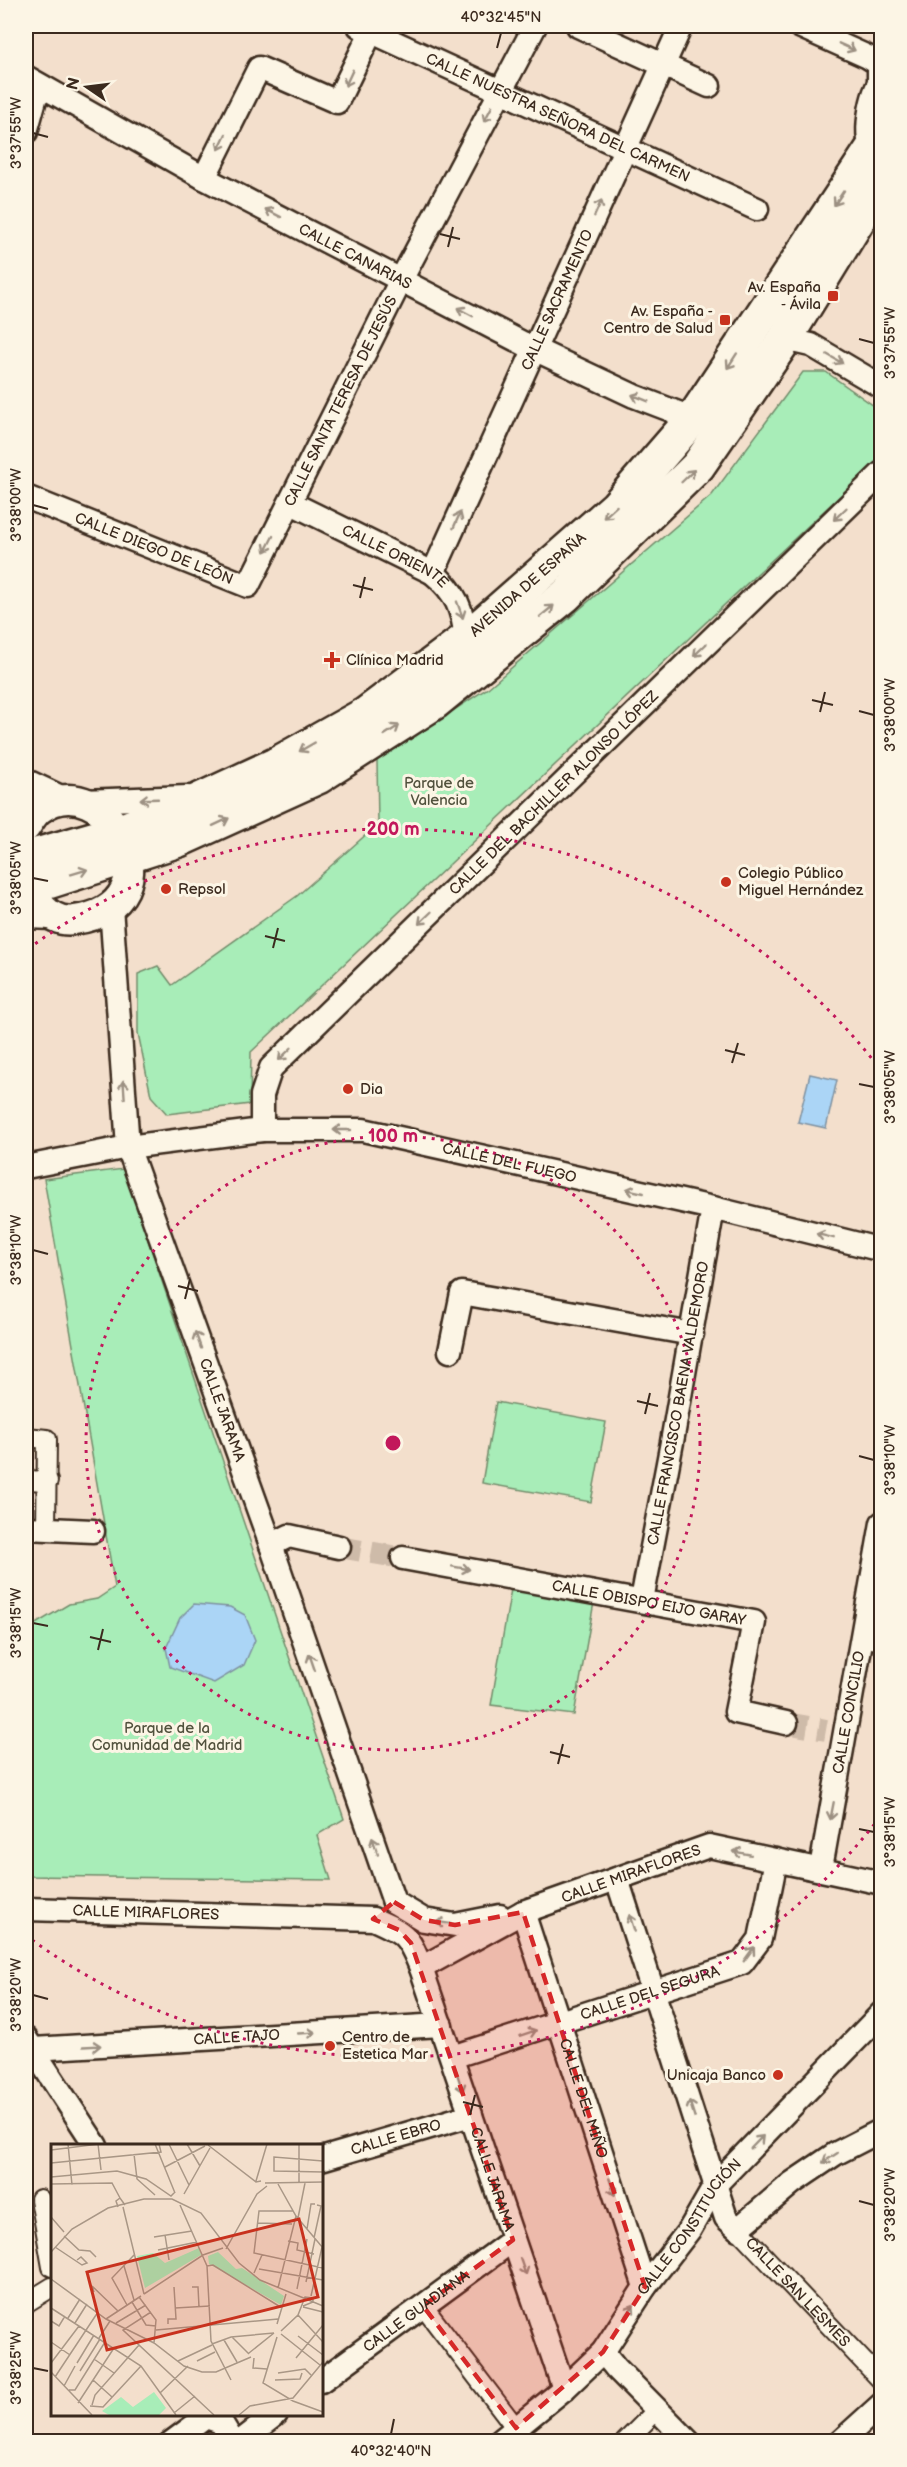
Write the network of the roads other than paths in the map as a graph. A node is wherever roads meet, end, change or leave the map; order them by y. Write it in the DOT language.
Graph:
graph roads {
  1 [pos="535,26"];
  2 [pos="578,26"];
  3 [pos="681,26"];
  4 [pos="799,26"];
  5 [pos="368,27"];
  6 [pos="663,65"];
  7 [pos="880,80"];
  8 [pos="32,81"];
  9 [pos="709,86"];
  10 [pos="501,89"];
  11 [pos="26,132"];
  12 [pos="878,147"];
  13 [pos="624,150"];
  14 [pos="204,178"];
  15 [pos="882,181"];
  16 [pos="757,209"];
  17 [pos="402,278"];
  18 [pos="785,339"];
  19 [pos="534,349"];
  20 [pos="882,387"];
  21 [pos="695,416"];
  22 [pos="882,473"];
  23 [pos="26,497"];
  24 [pos="291,503"];
  25 [pos="433,573"];
  26 [pos="248,586"];
  27 [pos="466,639"];
  28 [pos="26,784"];
  29 [pos="208,796"];
  30 [pos="71,800"];
  31 [pos="26,827"];
  32 [pos="126,856"];
  33 [pos="26,886"];
  34 [pos="111,907"];
  35 [pos="262,1130"];
  36 [pos="128,1148"];
  37 [pos="26,1167"];
  38 [pos="713,1208"];
  39 [pos="882,1250"];
  40 [pos="692,1334"];
  41 [pos="450,1351"];
  42 [pos="26,1437"];
  43 [pos="26,1480"];
  44 [pos="48,1481"];
  45 [pos="882,1523"];
  46 [pos="36,1528"];
  47 [pos="93,1531"];
  48 [pos="272,1545"];
  49 [pos="339,1547"];
  50 [pos="404,1558"];
  51 [pos="642,1600"];
  52 [pos="871,1639"];
  53 [pos="786,1723"];
  54 [pos="776,1860"];
  55 [pos="821,1868"];
  56 [pos="617,1879"];
  57 [pos="882,1882"];
  58 [pos="394,1902"];
  59 [pos="26,1910"];
  60 [pos="523,1912"];
  61 [pos="342,1918"];
  62 [pos="373,1919"];
  63 [pos="421,1968"];
  64 [pos="654,1992"];
  65 [pos="882,2013"];
  66 [pos="558,2023"];
  67 [pos="441,2025"];
  68 [pos="29,2043"];
  69 [pos="452,2057"];
  70 [pos="471,2115"];
  71 [pos="882,2130"];
  72 [pos="95,2144"];
  73 [pos="322,2159"];
  74 [pos="716,2184"];
  75 [pos="40,2199"];
  76 [pos="738,2229"];
  77 [pos="513,2240"];
  78 [pos="51,2261"];
  79 [pos="51,2288"];
  80 [pos="645,2288"];
  81 [pos="26,2303"];
  82 [pos="423,2306"];
  83 [pos="603,2352"];
  84 [pos="322,2380"];
  85 [pos="882,2380"];
  86 [pos="564,2389"];
  87 [pos="882,2404"];
  88 [pos="657,2410"];
  89 [pos="275,2416"];
  90 [pos="508,2435"];
  91 [pos="172,2442"];
  92 [pos="233,2442"];
  93 [pos="240,2442"];
  94 [pos="625,2442"];
  95 [pos="689,2442"];
  96 [pos="840,2442"];
  1 -- 10 [label="street, CALLE SANTA TERESA DE JESÚS"];
  2 -- 6 [label="street"];
  3 -- 6 [label="street, CALLE SACRAMENTO"];
  4 -- 7 [label="street, one-way"];
  5 -- 10 [label="street, CALLE NUESTRA SEÑORA DEL CARMEN"];
  5 -- 14 [label="street, one-way"];
  6 -- 9 [label="street"];
  6 -- 13 [label="street, CALLE SACRAMENTO"];
  7 -- 12 [label="street"];
  8 -- 11 [label="street"];
  8 -- 14 [label="street, CALLE CANARIAS"];
  10 -- 13 [label="street, CALLE NUESTRA SEÑORA DEL CARMEN"];
  10 -- 17 [label="street, CALLE SANTA TERESA DE JESÚS, one-way"];
  12 -- 21 [label="main road, AVENIDA DE ESPAÑA, one-way"];
  13 -- 16 [label="street, CALLE NUESTRA SEÑORA DEL CARMEN"];
  19 -- 13 [label="street, CALLE SACRAMENTO, one-way"];
  17 -- 14 [label="street, CALLE CANARIAS, one-way"];
  15 -- 18 [label="main road, AVENIDA DE ESPAÑA"];
  19 -- 17 [label="street, CALLE CANARIAS, one-way"];
  17 -- 24 [label="street, CALLE SANTA TERESA DE JESÚS"];
  18 -- 20 [label="street, one-way"];
  32 -- 18 [label="main road, AVENIDA DE ESPAÑA, one-way"];
  21 -- 19 [label="street, CALLE CANARIAS, one-way"];
  25 -- 19 [label="street, CALLE SACRAMENTO, one-way"];
  21 -- 27 [label="main road, AVENIDA DE ESPAÑA, one-way"];
  22 -- 35 [label="street, CALLE DEL BACHILLER ALONSO LÓPEZ, one-way"];
  23 -- 26 [label="street, CALLE DIEGO DE LEÓN"];
  24 -- 25 [label="street, CALLE ORIENTE"];
  24 -- 26 [label="street, CALLE SANTA TERESA DE JESÚS, one-way"];
  25 -- 27 [label="street, CALLE ORIENTE, one-way"];
  27 -- 29 [label="main road, AVENIDA DE ESPAÑA, one-way"];
  28 -- 30 [label="street"];
  29 -- 30 [label="street, one-way"];
  29 -- 32 [label="main road, AVENIDA DE ESPAÑA"];
  30 -- 31 [label="street"];
  30 -- 32 [label="street"];
  32 -- 33 [label="main road, AVENIDA DE ESPAÑA"];
  32 -- 34 [label="street"];
  33 -- 34 [label="street"];
  36 -- 34 [label="street, CALLE JARAMA, one-way"];
  35 -- 36 [label="street, CALLE DEL FUEGO"];
  38 -- 35 [label="street, CALLE DEL FUEGO, one-way"];
  36 -- 37 [label="street, CALLE DEL FUEGO"];
  48 -- 36 [label="street, CALLE JARAMA, one-way"];
  39 -- 38 [label="street, CALLE DEL FUEGO, one-way"];
  38 -- 40 [label="street, CALLE FRANCISCO BAENA VALDEMORO"];
  40 -- 41 [label="street"];
  40 -- 51 [label="street, CALLE FRANCISCO BAENA VALDEMORO"];
  42 -- 44 [label="street"];
  43 -- 44 [label="street"];
  44 -- 46 [label="street"];
  45 -- 52 [label="street, CALLE CONCILIO"];
  46 -- 47 [label="street"];
  48 -- 49 [label="street"];
  58 -- 48 [label="street, CALLE JARAMA, one-way"];
  50 -- 51 [label="street, CALLE OBISPO EIJO GARAY, one-way"];
  51 -- 53 [label="street, CALLE OBISPO EIJO GARAY"];
  52 -- 55 [label="street, CALLE CONCILIO, one-way"];
  54 -- 55 [label="street, CALLE MIRAFLORES"];
  54 -- 56 [label="street, CALLE MIRAFLORES, one-way"];
  64 -- 54 [label="street, CALLE DEL SEGURA, one-way"];
  55 -- 57 [label="street, CALLE MIRAFLORES"];
  56 -- 60 [label="street, CALLE MIRAFLORES"];
  64 -- 56 [label="street, one-way"];
  60 -- 58 [label="street, CALLE MIRAFLORES, one-way"];
  58 -- 61 [label="street"];
  58 -- 62 [label="street"];
  59 -- 61 [label="street, CALLE MIRAFLORES"];
  60 -- 63 [label="street, CALLE MIRAFLORES"];
  60 -- 66 [label="street, CALLE DEL MIÑO"];
  61 -- 62 [label="street, CALLE MIRAFLORES"];
  62 -- 63 [label="street, CALLE MIRAFLORES"];
  63 -- 67 [label="street, CALLE JARAMA"];
  64 -- 66 [label="street, CALLE DEL SEGURA"];
  74 -- 64 [label="street, one-way"];
  74 -- 65 [label="street, CALLE CONSTITUCIÓN, one-way"];
  69 -- 66 [label="street, CALLE DEL SEGURA, one-way"];
  66 -- 80 [label="street, CALLE DEL MIÑO, one-way"];
  68 -- 67 [label="street, CALLE TAJO, one-way"];
  67 -- 69 [label="street, CALLE JARAMA"];
  68 -- 72 [label="street"];
  69 -- 70 [label="street, CALLE JARAMA, one-way"];
  70 -- 73 [label="street, CALLE EBRO"];
  70 -- 77 [label="street, CALLE JARAMA"];
  71 -- 76 [label="street, one-way"];
  74 -- 76 [label="street"];
  74 -- 80 [label="street, CALLE CONSTITUCIÓN"];
  75 -- 78 [label="street"];
  76 -- 85 [label="street, CALLE SAN LESMES"];
  77 -- 82 [label="street, CALLE GUADIANA"];
  77 -- 86 [label="street, CALLE JARAMA, one-way"];
  79 -- 81 [label="street"];
  83 -- 80 [label="street, CALLE CONSTITUCIÓN, one-way"];
  82 -- 84 [label="street, CALLE GUADIANA"];
  82 -- 90 [label="street"];
  83 -- 86 [label="street, CALLE CONSTITUCIÓN"];
  83 -- 88 [label="street"];
  86 -- 90 [label="street, CALLE CONSTITUCIÓN"];
  87 -- 96 [label="street"];
  88 -- 94 [label="street"];
  88 -- 95 [label="street"];
  89 -- 93 [label="street"];
  91 -- 92 [label="street"];
}
